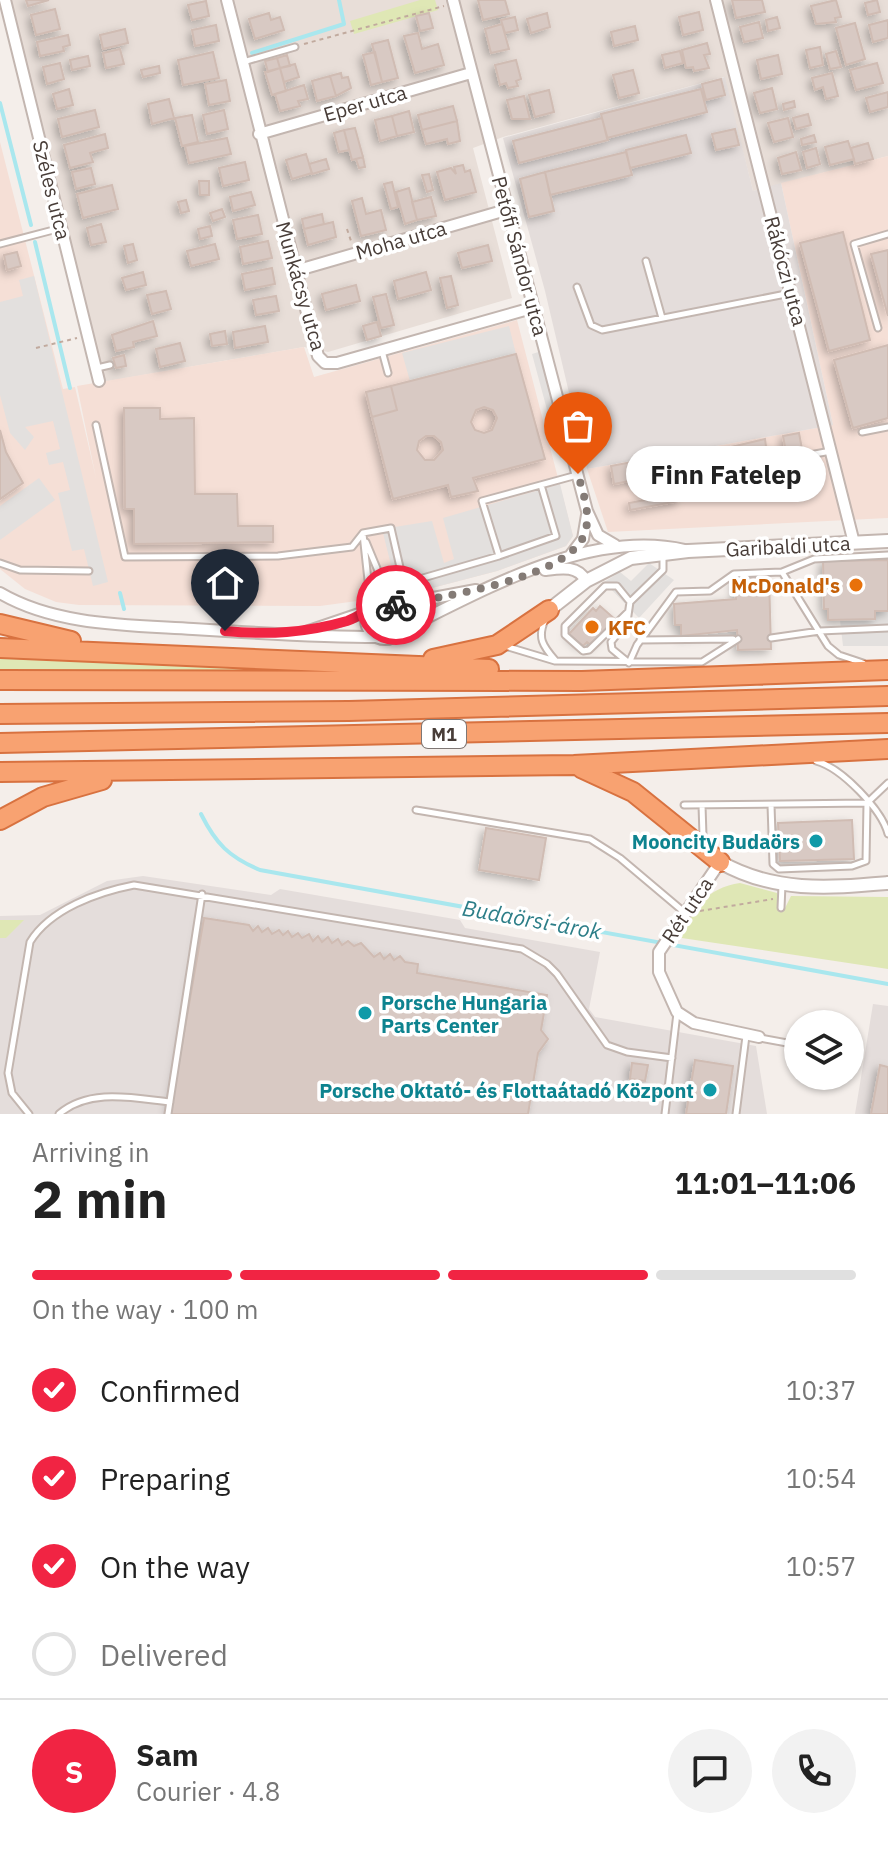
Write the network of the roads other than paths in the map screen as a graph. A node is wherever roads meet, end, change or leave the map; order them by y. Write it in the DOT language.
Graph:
graph roads {
  1 [pos="5,0"];
  2 [pos="227,0"];
  3 [pos="716,0"];
  4 [pos="453,2"];
  5 [pos="295,47"];
  6 [pos="242,62"];
  7 [pos="471,73"];
  8 [pos="259,134"];
  9 [pos="506,210"];
  10 [pos="61,228"];
  11 [pos="888,234"];
  12 [pos="0,244"];
  13 [pos="646,261"];
  14 [pos="295,271"];
  15 [pos="577,287"];
  16 [pos="792,292"];
  17 [pos="532,308"];
  18 [pos="662,318"];
  19 [pos="878,328"];
  20 [pos="382,351"];
  21 [pos="110,365"];
  22 [pos="96,369"];
  23 [pos="388,373"];
  24 [pos="99,381"];
  25 [pos="96,425"];
  26 [pos="888,427"];
  27 [pos="862,432"];
  28 [pos="832,450"];
  29 [pos="739,468"];
  30 [pos="578,474"];
  31 [pos="541,485"];
  32 [pos="587,511"];
  33 [pos="363,533"];
  34 [pos="888,541"];
  35 [pos="854,543"];
  36 [pos="615,545"];
  37 [pos="688,551"];
  38 [pos="663,553"];
  39 [pos="888,555"];
  40 [pos="499,556"];
  41 [pos="570,556"];
  42 [pos="0,563"];
  43 [pos="535,570"];
  44 [pos="89,571"];
  45 [pos="782,572"];
  46 [pos="586,581"];
  47 [pos="505,582"];
  48 [pos="0,593"];
  49 [pos="630,602"];
  50 [pos="393,603"];
  51 [pos="370,610"];
  52 [pos="549,610"];
  53 [pos="628,612"];
  54 [pos="0,624"];
  55 [pos="888,628"];
  56 [pos="400,631"];
  57 [pos="820,631"];
  58 [pos="297,634"];
  59 [pos="378,637"];
  60 [pos="771,638"];
  61 [pos="640,640"];
  62 [pos="497,645"];
  63 [pos="0,648"];
  64 [pos="128,652"];
  65 [pos="555,661"];
  66 [pos="371,663"];
  67 [pos="629,663"];
  68 [pos="888,670"];
  69 [pos="675,676"];
  70 [pos="0,680"];
  71 [pos="888,696"];
  72 [pos="0,714"];
  73 [pos="888,723"];
  74 [pos="0,743"];
  75 [pos="888,749"];
  76 [pos="775,756"];
  77 [pos="574,765"];
  78 [pos="0,772"];
  79 [pos="169,772"];
  80 [pos="888,783"];
  81 [pos="867,803"];
  82 [pos="684,805"];
  83 [pos="702,805"];
  84 [pos="771,805"];
  85 [pos="416,810"];
  86 [pos="0,820"];
  87 [pos="888,834"];
  88 [pos="720,862"];
  89 [pos="888,883"];
  90 [pos="782,891"];
  91 [pos="202,894"];
  92 [pos="781,908"];
  93 [pos="684,912"];
  94 [pos="677,1012"];
  95 [pos="746,1035"];
  96 [pos="759,1037"];
  97 [pos="784,1042"];
  98 [pos="672,1058"];
  99 [pos="170,1102"];
  100 [pos="29,1114"];
  101 [pos="59,1114"];
  102 [pos="168,1114"];
  103 [pos="665,1114"];
  104 [pos="736,1114"];
  1 -- 10 [label="street, Széles utca"];
  2 -- 6 [label="street, Munkácsy utca"];
  3 -- 16 [label="street, Rákóczi utca"];
  4 -- 7 [label="street, Petőfi Sándor utca"];
  5 -- 6 [label="lane"];
  6 -- 8 [label="street, Munkácsy utca"];
  7 -- 8 [label="street, Eper utca"];
  7 -- 9 [label="street, Petőfi Sándor utca"];
  8 -- 14 [label="street, Munkácsy utca"];
  9 -- 14 [label="street, Moha utca"];
  9 -- 17 [label="street, Petőfi Sándor utca"];
  10 -- 12 [label="lane"];
  10 -- 22 [label="street, Széles utca"];
  11 -- 19 [label="lane"];
  13 -- 18 [label="lane"];
  14 -- 20 [label="street, Munkácsy utca"];
  15 -- 18 [label="lane"];
  16 -- 18 [label="lane"];
  16 -- 28 [label="street, Rákóczi utca"];
  17 -- 20 [label="street, Munkácsy utca"];
  17 -- 30 [label="street, Petőfi Sándor utca"];
  20 -- 23 [label="lane"];
  21 -- 22 [label="lane"];
  22 -- 24 [label="street, Széles utca"];
  25 -- 33 [label="lane"];
  26 -- 27 [label="lane"];
  28 -- 29 [label="lane"];
  28 -- 35 [label="street, Rákóczi utca"];
  30 -- 31 [label="lane"];
  30 -- 32 [label="street, Petőfi Sándor utca"];
  31 -- 40 [label="lane"];
  31 -- 40 [label="lane"];
  32 -- 36 [label="street, Petőfi Sándor utca"];
  32 -- 41 [label="street"];
  33 -- 40 [label="lane"];
  33 -- 50 [label="lane"];
  33 -- 51 [label="lane"];
  34 -- 35 [label="street, Garibaldi utca"];
  35 -- 37 [label="street, Garibaldi utca"];
  36 -- 37 [label="street, Garibaldi utca"];
  36 -- 41 [label="street, Garibaldi utca"];
  37 -- 38 [label="street, Garibaldi utca"];
  38 -- 46 [label="street, Garibaldi utca"];
  38 -- 49 [label="lane"];
  39 -- 45 [label="lane"];
  41 -- 43 [label="street, Garibaldi utca"];
  42 -- 44 [label="lane"];
  43 -- 46 [label="street, Garibaldi utca"];
  43 -- 47 [label="street, Garibaldi utca"];
  45 -- 57 [label="lane"];
  45 -- 61 [label="lane"];
  46 -- 52 [label="street, Garibaldi utca"];
  47 -- 50 [label="street, Garibaldi utca"];
  47 -- 56 [label="street, Garibaldi utca"];
  48 -- 58 [label="street"];
  49 -- 53 [label="lane"];
  49 -- 53 [label="lane"];
  50 -- 51 [label="street"];
  50 -- 56 [label="street"];
  51 -- 58 [label="street"];
  51 -- 59 [label="street"];
  52 -- 62 [label="highway"];
  52 -- 65 [label="lane"];
  53 -- 67 [label="lane"];
  54 -- 64 [label="highway"];
  55 -- 57 [label="lane"];
  56 -- 59 [label="street"];
  57 -- 60 [label="lane"];
  57 -- 68 [label="lane"];
  58 -- 59 [label="street"];
  61 -- 67 [label="lane"];
  61 -- 67 [label="lane"];
  62 -- 65 [label="lane"];
  62 -- 66 [label="highway"];
  63 -- 64 [label="highway"];
  64 -- 66 [label="highway"];
  65 -- 67 [label="lane"];
  66 -- 69 [label="highway"];
  68 -- 69 [label="highway"];
  69 -- 70 [label="highway"];
  71 -- 72 [label="highway, M1"];
  73 -- 74 [label="highway, M1"];
  75 -- 76 [label="highway"];
  76 -- 77 [label="highway"];
  76 -- 81 [label="lane"];
  77 -- 79 [label="highway"];
  77 -- 88 [label="highway"];
  78 -- 79 [label="highway"];
  79 -- 86 [label="highway"];
  80 -- 81 [label="lane"];
  81 -- 84 [label="lane"];
  81 -- 84 [label="lane"];
  81 -- 87 [label="lane"];
  82 -- 83 [label="lane"];
  83 -- 84 [label="lane"];
  83 -- 88 [label="lane"];
  85 -- 93 [label="lane"];
  88 -- 90 [label="street"];
  88 -- 93 [label="street, Rét utca"];
  89 -- 90 [label="street"];
  90 -- 92 [label="lane"];
  91 -- 98 [label="lane"];
  91 -- 99 [label="lane"];
  91 -- 100 [label="lane"];
  93 -- 94 [label="street, Rét utca"];
  94 -- 95 [label="street"];
  94 -- 98 [label="lane"];
  95 -- 96 [label="street"];
  95 -- 104 [label="lane"];
  96 -- 97 [label="lane"];
  98 -- 103 [label="lane"];
  99 -- 101 [label="lane"];
  99 -- 102 [label="lane"];
}
